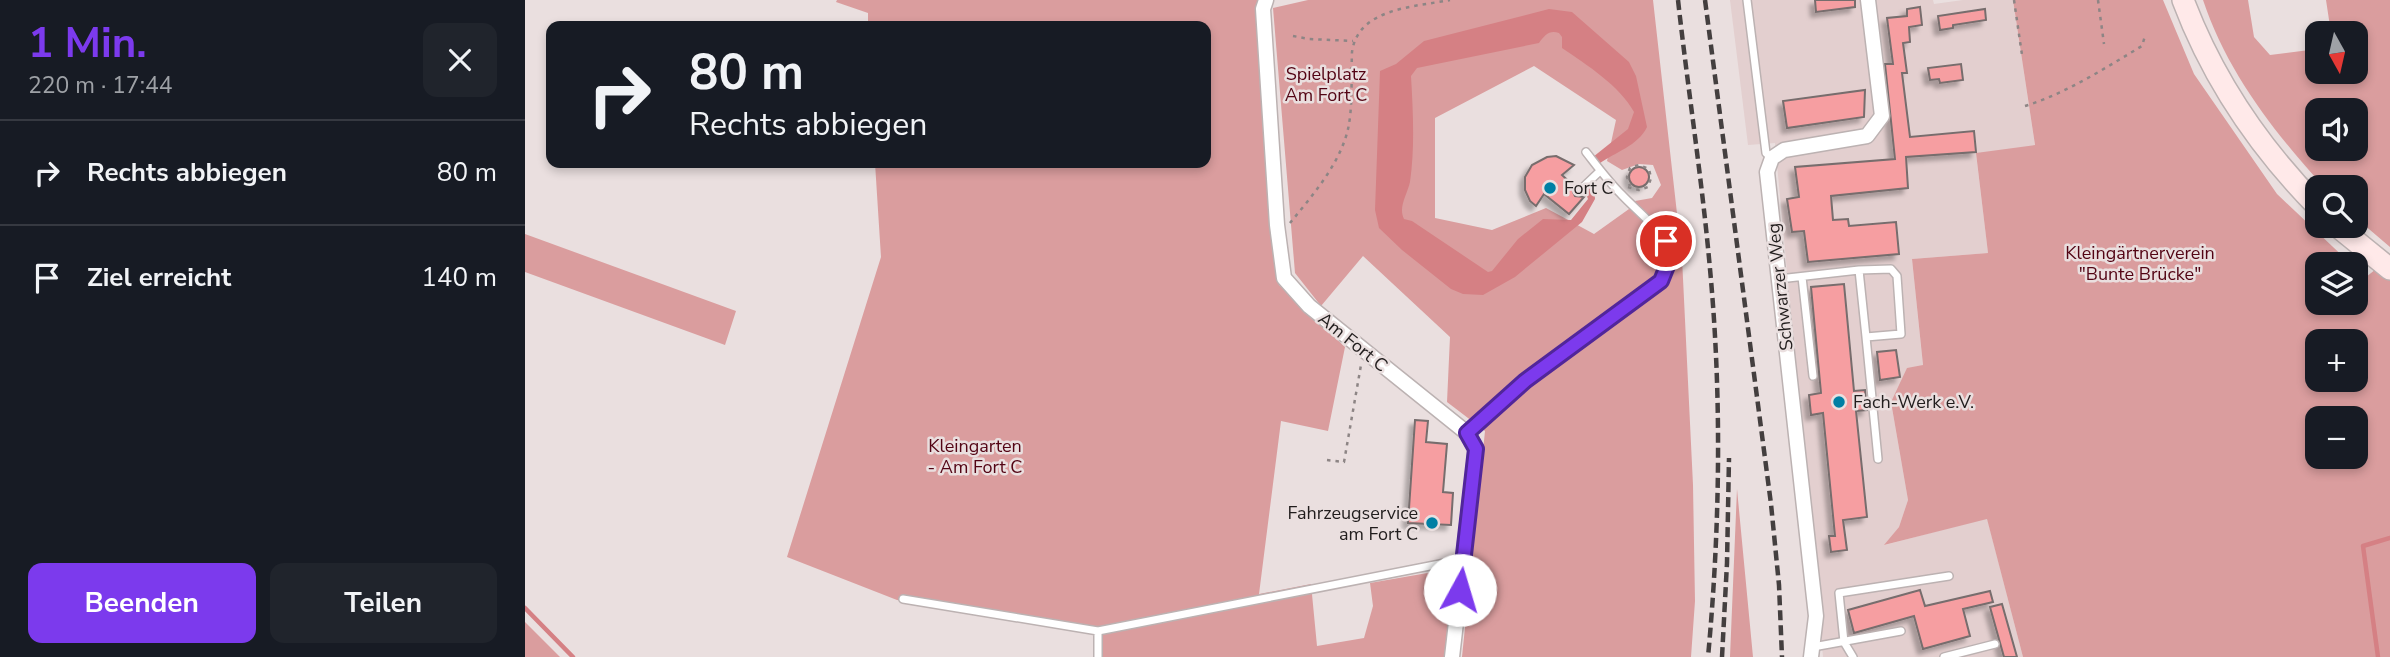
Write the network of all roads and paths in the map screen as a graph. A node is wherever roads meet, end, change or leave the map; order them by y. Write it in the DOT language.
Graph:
graph roads {
  1 [pos="1266,0"];
  2 [pos="1450,0"];
  3 [pos="1747,0"];
  4 [pos="1868,0"];
  5 [pos="2014,0"];
  6 [pos="2098,0"];
  7 [pos="2183,0"];
  8 [pos="1293,36"];
  9 [pos="2145,36"];
  10 [pos="1353,41"];
  11 [pos="2104,44"];
  12 [pos="2022,55"];
  13 [pos="2025,106"];
  14 [pos="1586,152"];
  15 [pos="1772,158"];
  16 [pos="1599,169"];
  17 [pos="1630,186"];
  18 [pos="1579,191"];
  19 [pos="2305,192"];
  20 [pos="1620,193"];
  21 [pos="1277,229"];
  22 [pos="2352,238"];
  23 [pos="2390,269"];
  24 [pos="1859,270"];
  25 [pos="1802,277"];
  26 [pos="1779,279"];
  27 [pos="1866,337"];
  28 [pos="1368,354"];
  29 [pos="1813,376"];
  30 [pos="1467,433"];
  31 [pos="1878,459"];
  32 [pos="1327,460"];
  33 [pos="1463,563"];
  34 [pos="1949,576"];
  35 [pos="903,599"];
  36 [pos="1098,631"];
  37 [pos="1901,631"];
  38 [pos="1843,642"];
  39 [pos="1995,644"];
  40 [pos="1812,652"];
  41 [pos="1098,657"];
  42 [pos="1452,657"];
  43 [pos="1853,657"];
  44 [pos="1944,657"];
  1 -- 21 [label="street, Am Fort C"];
  2 -- 10 [label="path"];
  3 -- 15 [label="lane"];
  4 -- 15 [label="street"];
  5 -- 12 [label="path"];
  6 -- 11 [label="path"];
  7 -- 19 [label="main road"];
  8 -- 10 [label="path"];
  9 -- 13 [label="path"];
  10 -- 21 [label="path"];
  14 -- 16 [label="lane"];
  15 -- 26 [label="street, Schwarzer Weg"];
  16 -- 18 [label="lane"];
  16 -- 20 [label="lane"];
  17 -- 17 [label="path"];
  17 -- 20 [label="path"];
  20 -- 30 [label="lane"];
  21 -- 28 [label="street, Am Fort C"];
  22 -- 23 [label="main road"];
  24 -- 25 [label="lane"];
  24 -- 27 [label="lane"];
  24 -- 27 [label="lane"];
  25 -- 26 [label="lane"];
  25 -- 29 [label="lane"];
  26 -- 40 [label="street, Schwarzer Weg"];
  27 -- 31 [label="lane"];
  28 -- 30 [label="street, Am Fort C"];
  28 -- 32 [label="path"];
  30 -- 33 [label="street"];
  33 -- 36 [label="lane"];
  33 -- 42 [label="street"];
  34 -- 38 [label="lane"];
  35 -- 36 [label="lane"];
  36 -- 41 [label="lane"];
  37 -- 38 [label="lane"];
  38 -- 40 [label="lane"];
  38 -- 43 [label="lane"];
  39 -- 44 [label="lane"];
}
